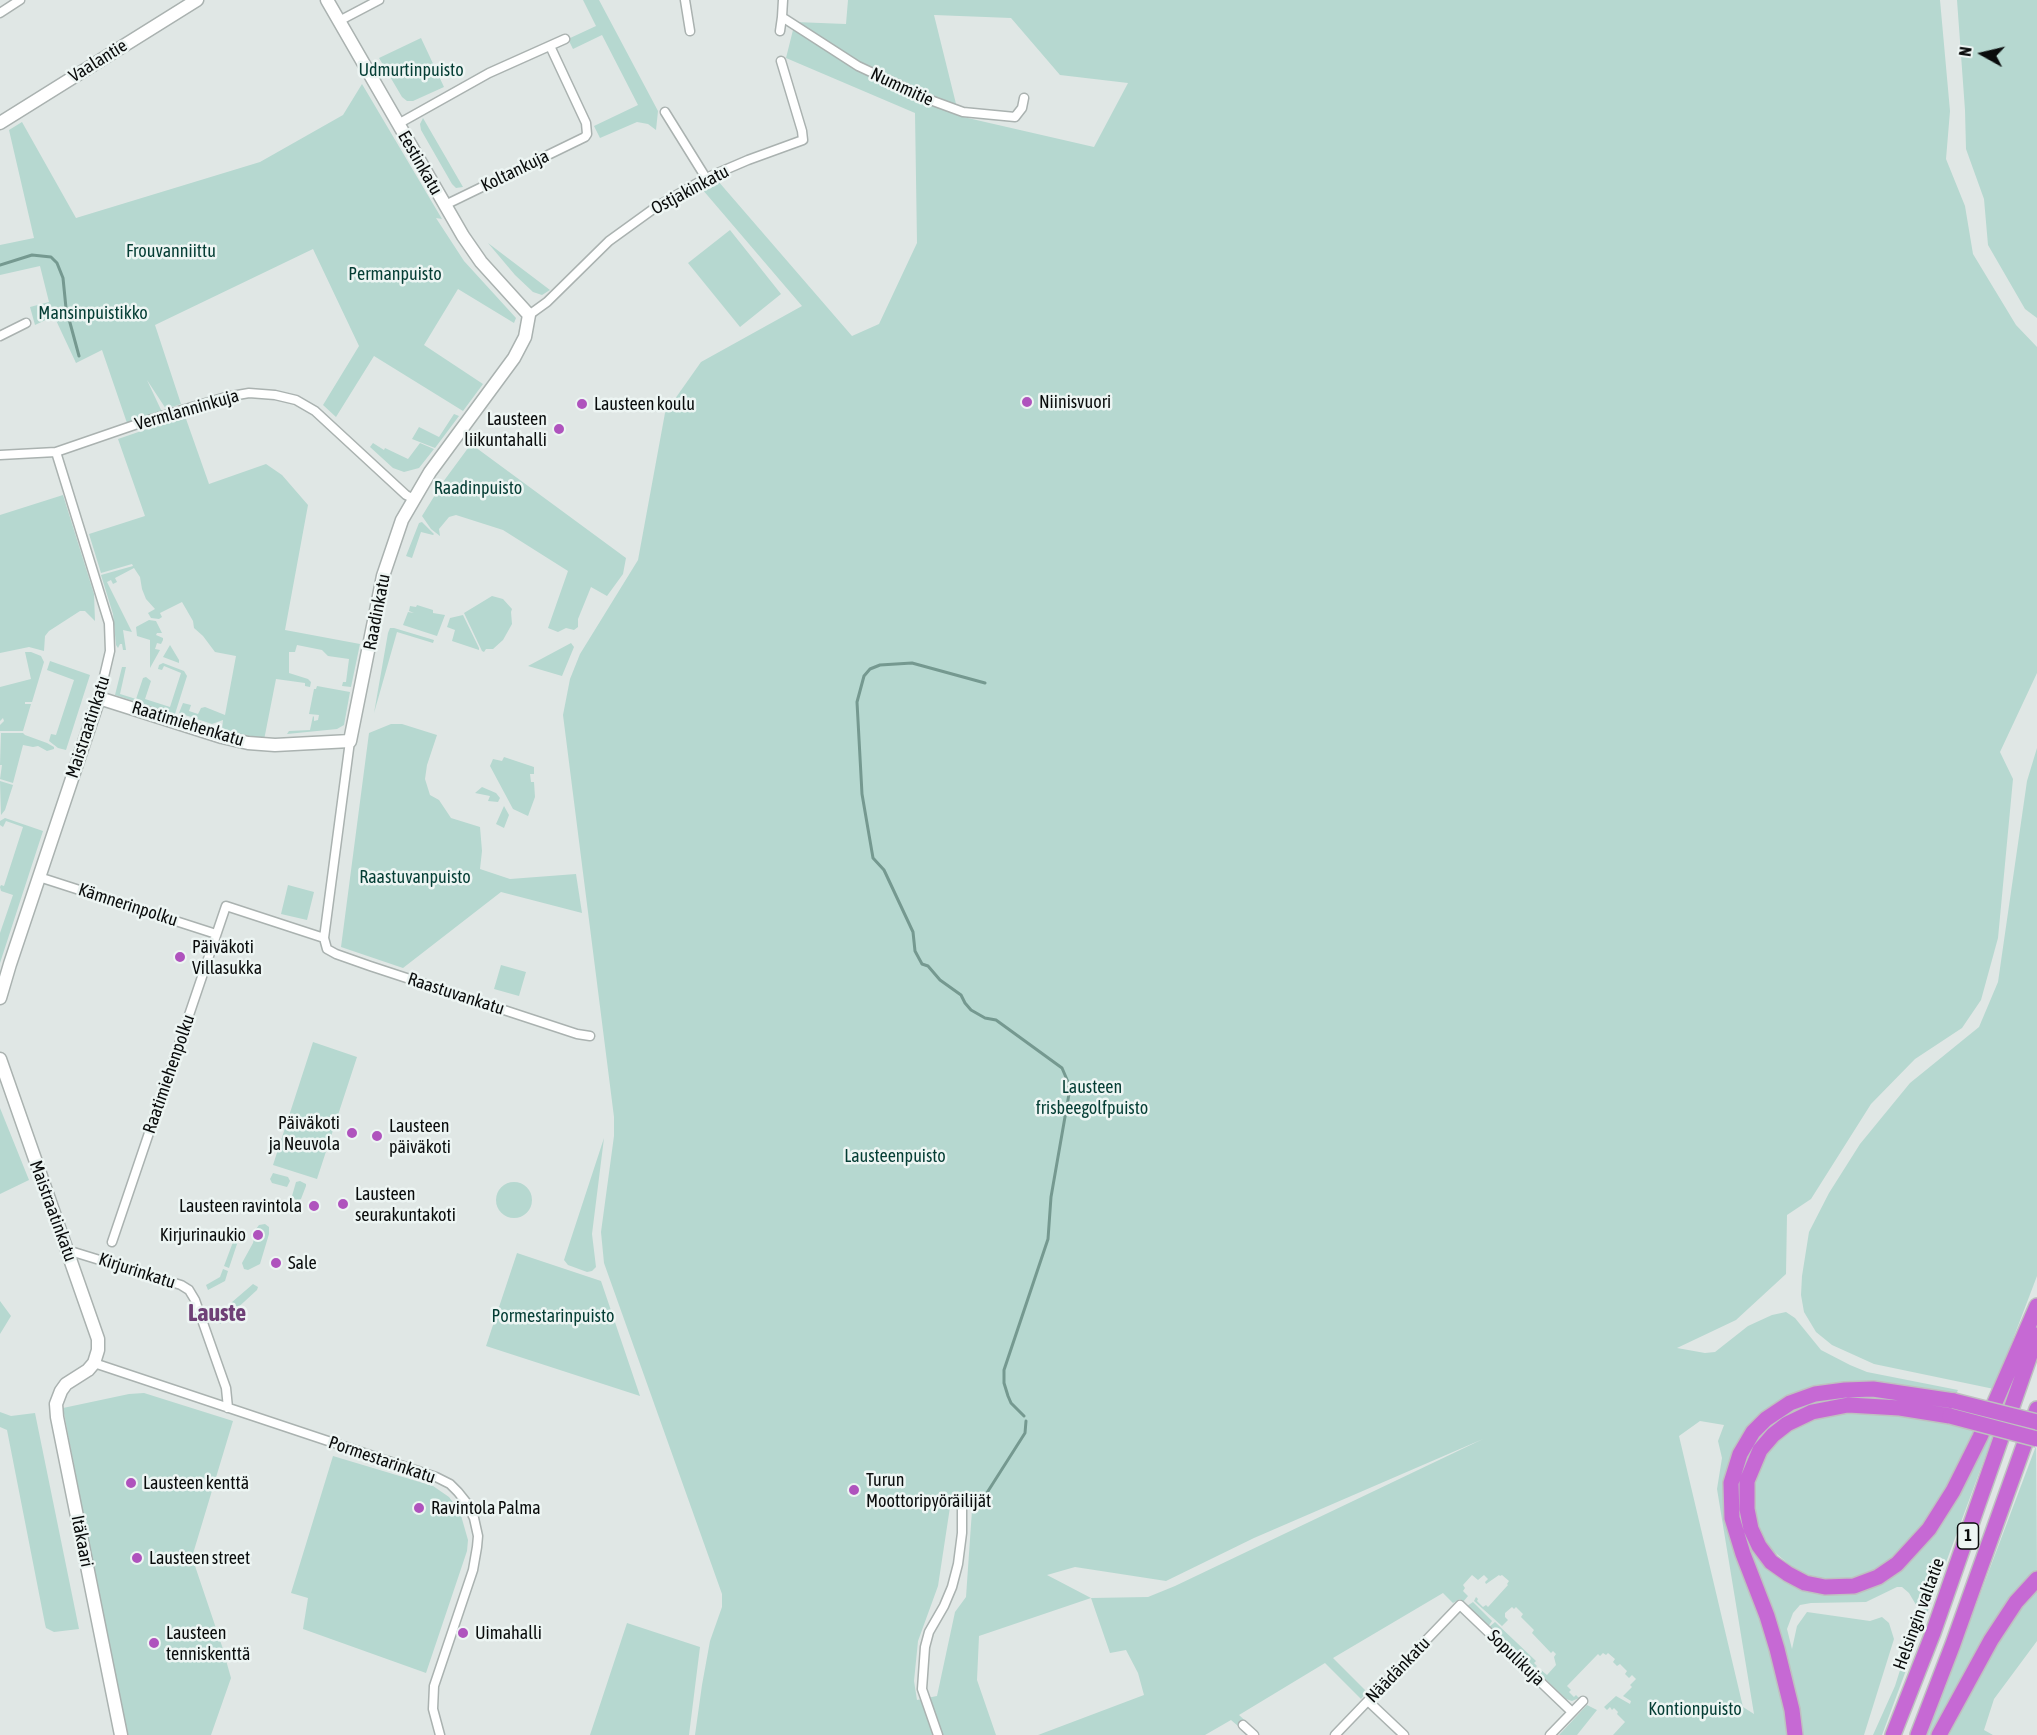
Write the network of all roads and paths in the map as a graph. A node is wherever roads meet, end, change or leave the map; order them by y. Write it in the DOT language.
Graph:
graph roads {
  1 [pos="20,0"];
  2 [pos="196,0"];
  3 [pos="327,0"];
  4 [pos="379,0"];
  5 [pos="685,0"];
  6 [pos="783,0"];
  7 [pos="0,13"];
  8 [pos="782,17"];
  9 [pos="339,21"];
  10 [pos="690,31"];
  11 [pos="780,31"];
  12 [pos="565,39"];
  13 [pos="550,46"];
  14 [pos="781,61"];
  15 [pos="1024,98"];
  16 [pos="665,112"];
  17 [pos="2,120"];
  18 [pos="398,124"];
  19 [pos="706,178"];
  20 [pos="445,205"];
  21 [pos="529,315"];
  22 [pos="26,323"];
  23 [pos="0,336"];
  24 [pos="56,452"];
  25 [pos="0,455"];
  26 [pos="414,499"];
  27 [pos="99,698"];
  28 [pos="350,741"];
  29 [pos="39,877"];
  30 [pos="226,906"];
  31 [pos="216,934"];
  32 [pos="324,941"];
  33 [pos="0,998"];
  34 [pos="590,1036"];
  35 [pos="0,1059"];
  36 [pos="112,1242"];
  37 [pos="67,1250"];
  38 [pos="2037,1306"];
  39 [pos="2037,1335"];
  40 [pos="94,1363"];
  41 [pos="228,1408"];
  42 [pos="1952,1409"];
  43 [pos="2037,1409"];
  44 [pos="2037,1422"];
  45 [pos="2037,1439"];
  46 [pos="962,1502"];
  47 [pos="2037,1580"];
  48 [pos="1460,1605"];
  49 [pos="1368,1701"];
  50 [pos="1583,1701"];
  51 [pos="1572,1712"];
  52 [pos="1243,1725"];
  53 [pos="122,1735"];
  54 [pos="440,1735"];
  55 [pos="938,1735"];
  56 [pos="1254,1735"];
  57 [pos="1335,1735"];
  58 [pos="1404,1735"];
  59 [pos="1550,1735"];
  60 [pos="1795,1735"];
  61 [pos="1893,1735"];
  62 [pos="1918,1735"];
  63 [pos="1939,1735"];
  1 -- 7 [label="street"];
  2 -- 17 [label="street, Vaalantie"];
  3 -- 9 [label="street, Eestinkatu"];
  4 -- 9 [label="street"];
  5 -- 10 [label="street"];
  6 -- 8 [label="street"];
  8 -- 11 [label="street"];
  8 -- 15 [label="street, Nummitie"];
  9 -- 18 [label="street, Eestinkatu"];
  12 -- 13 [label="street"];
  13 -- 18 [label="street"];
  13 -- 20 [label="street, Koltankuja"];
  14 -- 19 [label="street, Ostjakinkatu"];
  16 -- 19 [label="street"];
  18 -- 20 [label="street, Eestinkatu"];
  19 -- 21 [label="street, Ostjakinkatu"];
  20 -- 21 [label="street, Eestinkatu"];
  21 -- 26 [label="street, Raadinkatu"];
  22 -- 23 [label="street"];
  24 -- 25 [label="street, Vermlanninkuja"];
  24 -- 26 [label="street, Vermlanninkuja"];
  24 -- 27 [label="street, Maistraatinkatu"];
  26 -- 28 [label="street, Raadinkatu"];
  27 -- 28 [label="street, Raatimiehenkatu"];
  27 -- 29 [label="street, Maistraatinkatu"];
  28 -- 32 [label="street, Raadinkatu"];
  29 -- 31 [label="street, Kämnerinpolku"];
  29 -- 33 [label="street, Maistraatinkatu"];
  30 -- 31 [label="street, Raatimiehenpolku"];
  30 -- 32 [label="street, Raastuvankatu"];
  31 -- 36 [label="street, Raatimiehenpolku"];
  32 -- 34 [label="street, Raastuvankatu"];
  35 -- 37 [label="street, Maistraatinkatu"];
  37 -- 40 [label="street, Maistraatinkatu"];
  37 -- 41 [label="street, Kirjurinkatu"];
  38 -- 42 [label="highway"];
  39 -- 61 [label="highway, Helsingin valtatie / 1"];
  40 -- 41 [label="street, Pormestarinkatu"];
  40 -- 53 [label="street, Itäkaari"];
  41 -- 54 [label="street, Pormestarinkatu"];
  42 -- 44 [label="highway, bridge"];
  42 -- 45 [label="highway, bridge"];
  42 -- 60 [label="highway"];
  43 -- 62 [label="highway, 1"];
  46 -- 55 [label="street"];
  47 -- 63 [label="highway"];
  48 -- 49 [label="street, Näädänkatu"];
  48 -- 51 [label="street, Sopulikuja"];
  49 -- 57 [label="street, Näädänkatu"];
  49 -- 58 [label="street"];
  50 -- 51 [label="street"];
  51 -- 59 [label="street"];
  52 -- 56 [label="street"];
}
